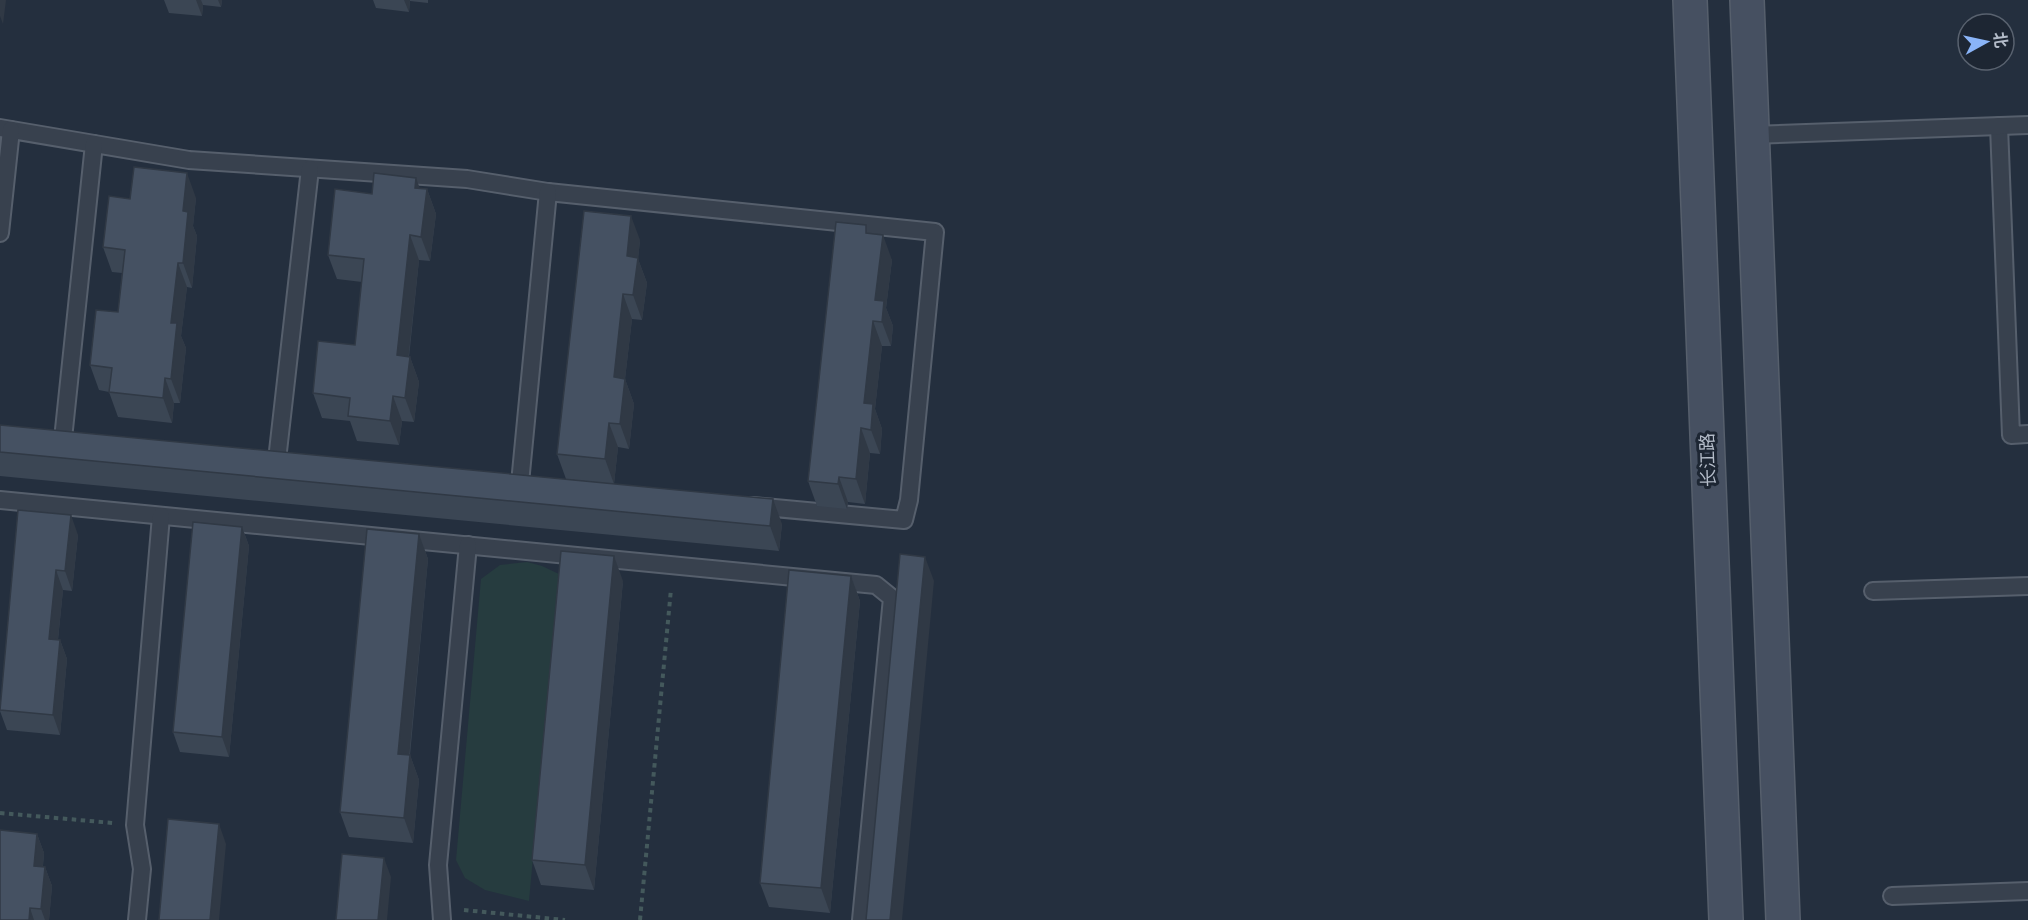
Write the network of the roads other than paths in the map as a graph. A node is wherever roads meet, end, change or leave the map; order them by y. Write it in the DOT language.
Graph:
graph roads {
  1 [pos="1690,0"];
  2 [pos="1747,0"];
  3 [pos="2028,125"];
  4 [pos="2000,126"];
  5 [pos="5,129"];
  6 [pos="1752,135"];
  7 [pos="94,144"];
  8 [pos="310,169"];
  9 [pos="549,192"];
  10 [pos="0,233"];
  11 [pos="2028,434"];
  12 [pos="42,437"];
  13 [pos="277,460"];
  14 [pos="520,483"];
  15 [pos="0,500"];
  16 [pos="741,504"];
  17 [pos="161,516"];
  18 [pos="468,545"];
  19 [pos="2028,586"];
  20 [pos="1873,591"];
  21 [pos="2028,891"];
  22 [pos="1892,896"];
  23 [pos="441,914"];
  24 [pos="137,920"];
  25 [pos="861,920"];
  26 [pos="1726,920"];
  27 [pos="1782,920"];
  1 -- 26 [label="street, 长江路"];
  2 -- 6 [label="street"];
  3 -- 4 [label="lane"];
  4 -- 6 [label="lane"];
  4 -- 11 [label="lane"];
  5 -- 7 [label="lane"];
  5 -- 10 [label="lane"];
  6 -- 27 [label="street"];
  7 -- 8 [label="lane"];
  7 -- 12 [label="lane"];
  8 -- 9 [label="lane"];
  8 -- 13 [label="lane"];
  9 -- 14 [label="lane"];
  9 -- 16 [label="lane"];
  15 -- 17 [label="lane"];
  17 -- 18 [label="lane"];
  17 -- 24 [label="lane"];
  18 -- 23 [label="lane"];
  18 -- 25 [label="lane"];
  19 -- 20 [label="lane"];
  21 -- 22 [label="lane"];
}
